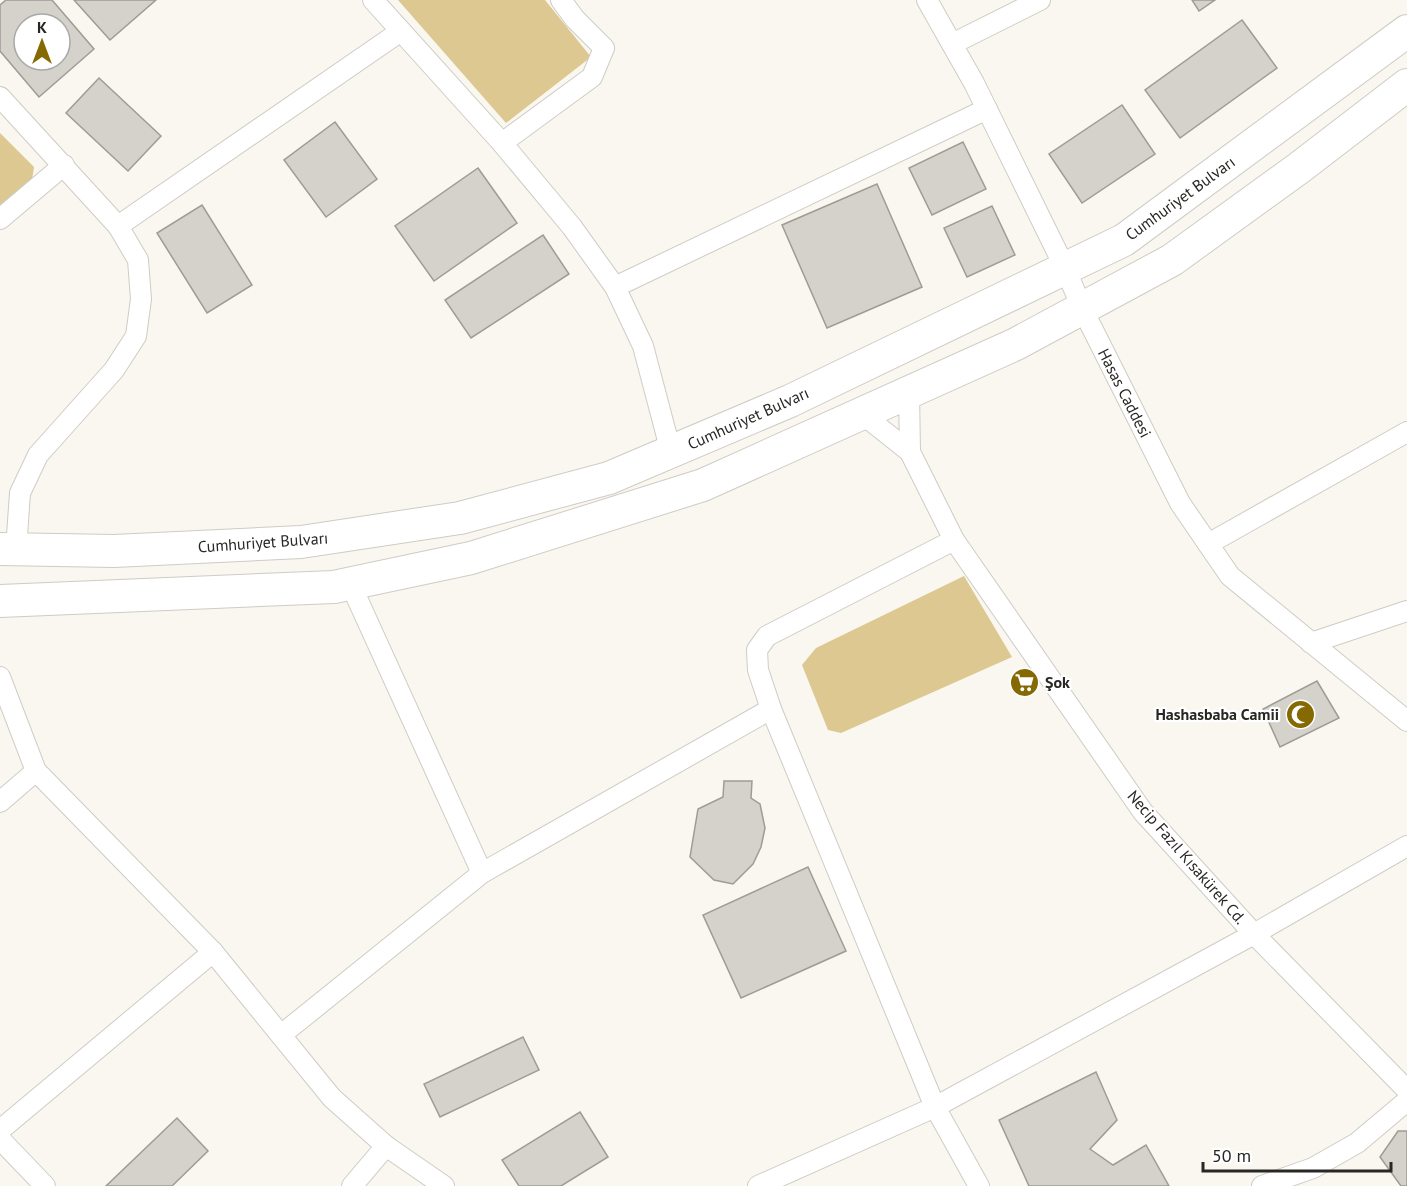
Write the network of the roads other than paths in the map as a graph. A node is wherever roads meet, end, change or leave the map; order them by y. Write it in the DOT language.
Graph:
graph roads {
  1 [pos="373,0"];
  2 [pos="561,0"];
  3 [pos="927,0"];
  4 [pos="1040,0"];
  5 [pos="401,31"];
  6 [pos="1407,31"];
  7 [pos="952,44"];
  8 [pos="1407,85"];
  9 [pos="0,97"];
  10 [pos="987,109"];
  11 [pos="502,143"];
  12 [pos="64,165"];
  13 [pos="0,219"];
  14 [pos="118,226"];
  15 [pos="1065,268"];
  16 [pos="615,287"];
  17 [pos="1082,308"];
  18 [pos="885,356"];
  19 [pos="846,374"];
  20 [pos="909,392"];
  21 [pos="861,413"];
  22 [pos="1407,432"];
  23 [pos="671,452"];
  24 [pos="910,452"];
  25 [pos="954,540"];
  26 [pos="1208,544"];
  27 [pos="8,550"];
  28 [pos="351,584"];
  29 [pos="0,601"];
  30 [pos="1407,611"];
  31 [pos="1311,643"];
  32 [pos="0,677"];
  33 [pos="771,709"];
  34 [pos="1407,721"];
  35 [pos="36,771"];
  36 [pos="0,802"];
  37 [pos="1407,846"];
  38 [pos="482,873"];
  39 [pos="1254,934"];
  40 [pos="213,952"];
  41 [pos="281,1035"];
  42 [pos="1407,1090"];
  43 [pos="1407,1101"];
  44 [pos="935,1107"];
  45 [pos="0,1130"];
  46 [pos="0,1139"];
  47 [pos="386,1146"];
  48 [pos="1267,1185"];
  49 [pos="45,1186"];
  50 [pos="352,1186"];
  51 [pos="444,1186"];
  52 [pos="758,1186"];
  53 [pos="979,1186"];
  1 -- 5 [label="street"];
  2 -- 11 [label="street"];
  3 -- 7 [label="street, Hasas Caddesi"];
  4 -- 7 [label="street"];
  5 -- 11 [label="street"];
  5 -- 14 [label="street"];
  6 -- 15 [label="main road, Cumhuriyet Bulvarı"];
  7 -- 10 [label="street, Hasas Caddesi"];
  8 -- 17 [label="main road"];
  9 -- 12 [label="street"];
  10 -- 15 [label="street, Hasas Caddesi"];
  10 -- 16 [label="street"];
  11 -- 16 [label="street"];
  12 -- 13 [label="street"];
  12 -- 14 [label="street"];
  14 -- 27 [label="street"];
  15 -- 17 [label="street, Hasas Caddesi"];
  15 -- 18 [label="main road, Cumhuriyet Bulvarı"];
  16 -- 23 [label="street"];
  17 -- 20 [label="main road"];
  17 -- 26 [label="street, Hasas Caddesi"];
  18 -- 19 [label="main road, Cumhuriyet Bulvarı"];
  18 -- 20 [label="main road"];
  19 -- 21 [label="main road"];
  19 -- 23 [label="main road, Cumhuriyet Bulvarı"];
  20 -- 21 [label="main road"];
  20 -- 24 [label="street"];
  21 -- 24 [label="street"];
  21 -- 28 [label="main road"];
  22 -- 26 [label="street"];
  23 -- 27 [label="main road, Cumhuriyet Bulvarı"];
  24 -- 25 [label="street, Necip Fazıl Kısakürek Cd."];
  25 -- 33 [label="street"];
  25 -- 39 [label="street, Necip Fazıl Kısakürek Cd."];
  26 -- 31 [label="street, Hasas Caddesi"];
  28 -- 29 [label="main road"];
  28 -- 38 [label="street"];
  30 -- 31 [label="street"];
  31 -- 34 [label="street, Hasas Caddesi"];
  32 -- 35 [label="street"];
  33 -- 38 [label="street"];
  33 -- 44 [label="street"];
  35 -- 36 [label="street"];
  35 -- 40 [label="street"];
  37 -- 39 [label="street"];
  38 -- 41 [label="street"];
  39 -- 42 [label="street, Necip Fazıl Kısakürek Cd."];
  39 -- 44 [label="street"];
  40 -- 41 [label="street"];
  40 -- 45 [label="street"];
  41 -- 47 [label="street"];
  43 -- 48 [label="street"];
  44 -- 52 [label="street"];
  44 -- 53 [label="street"];
  46 -- 49 [label="street"];
  47 -- 50 [label="street"];
  47 -- 51 [label="street"];
}
